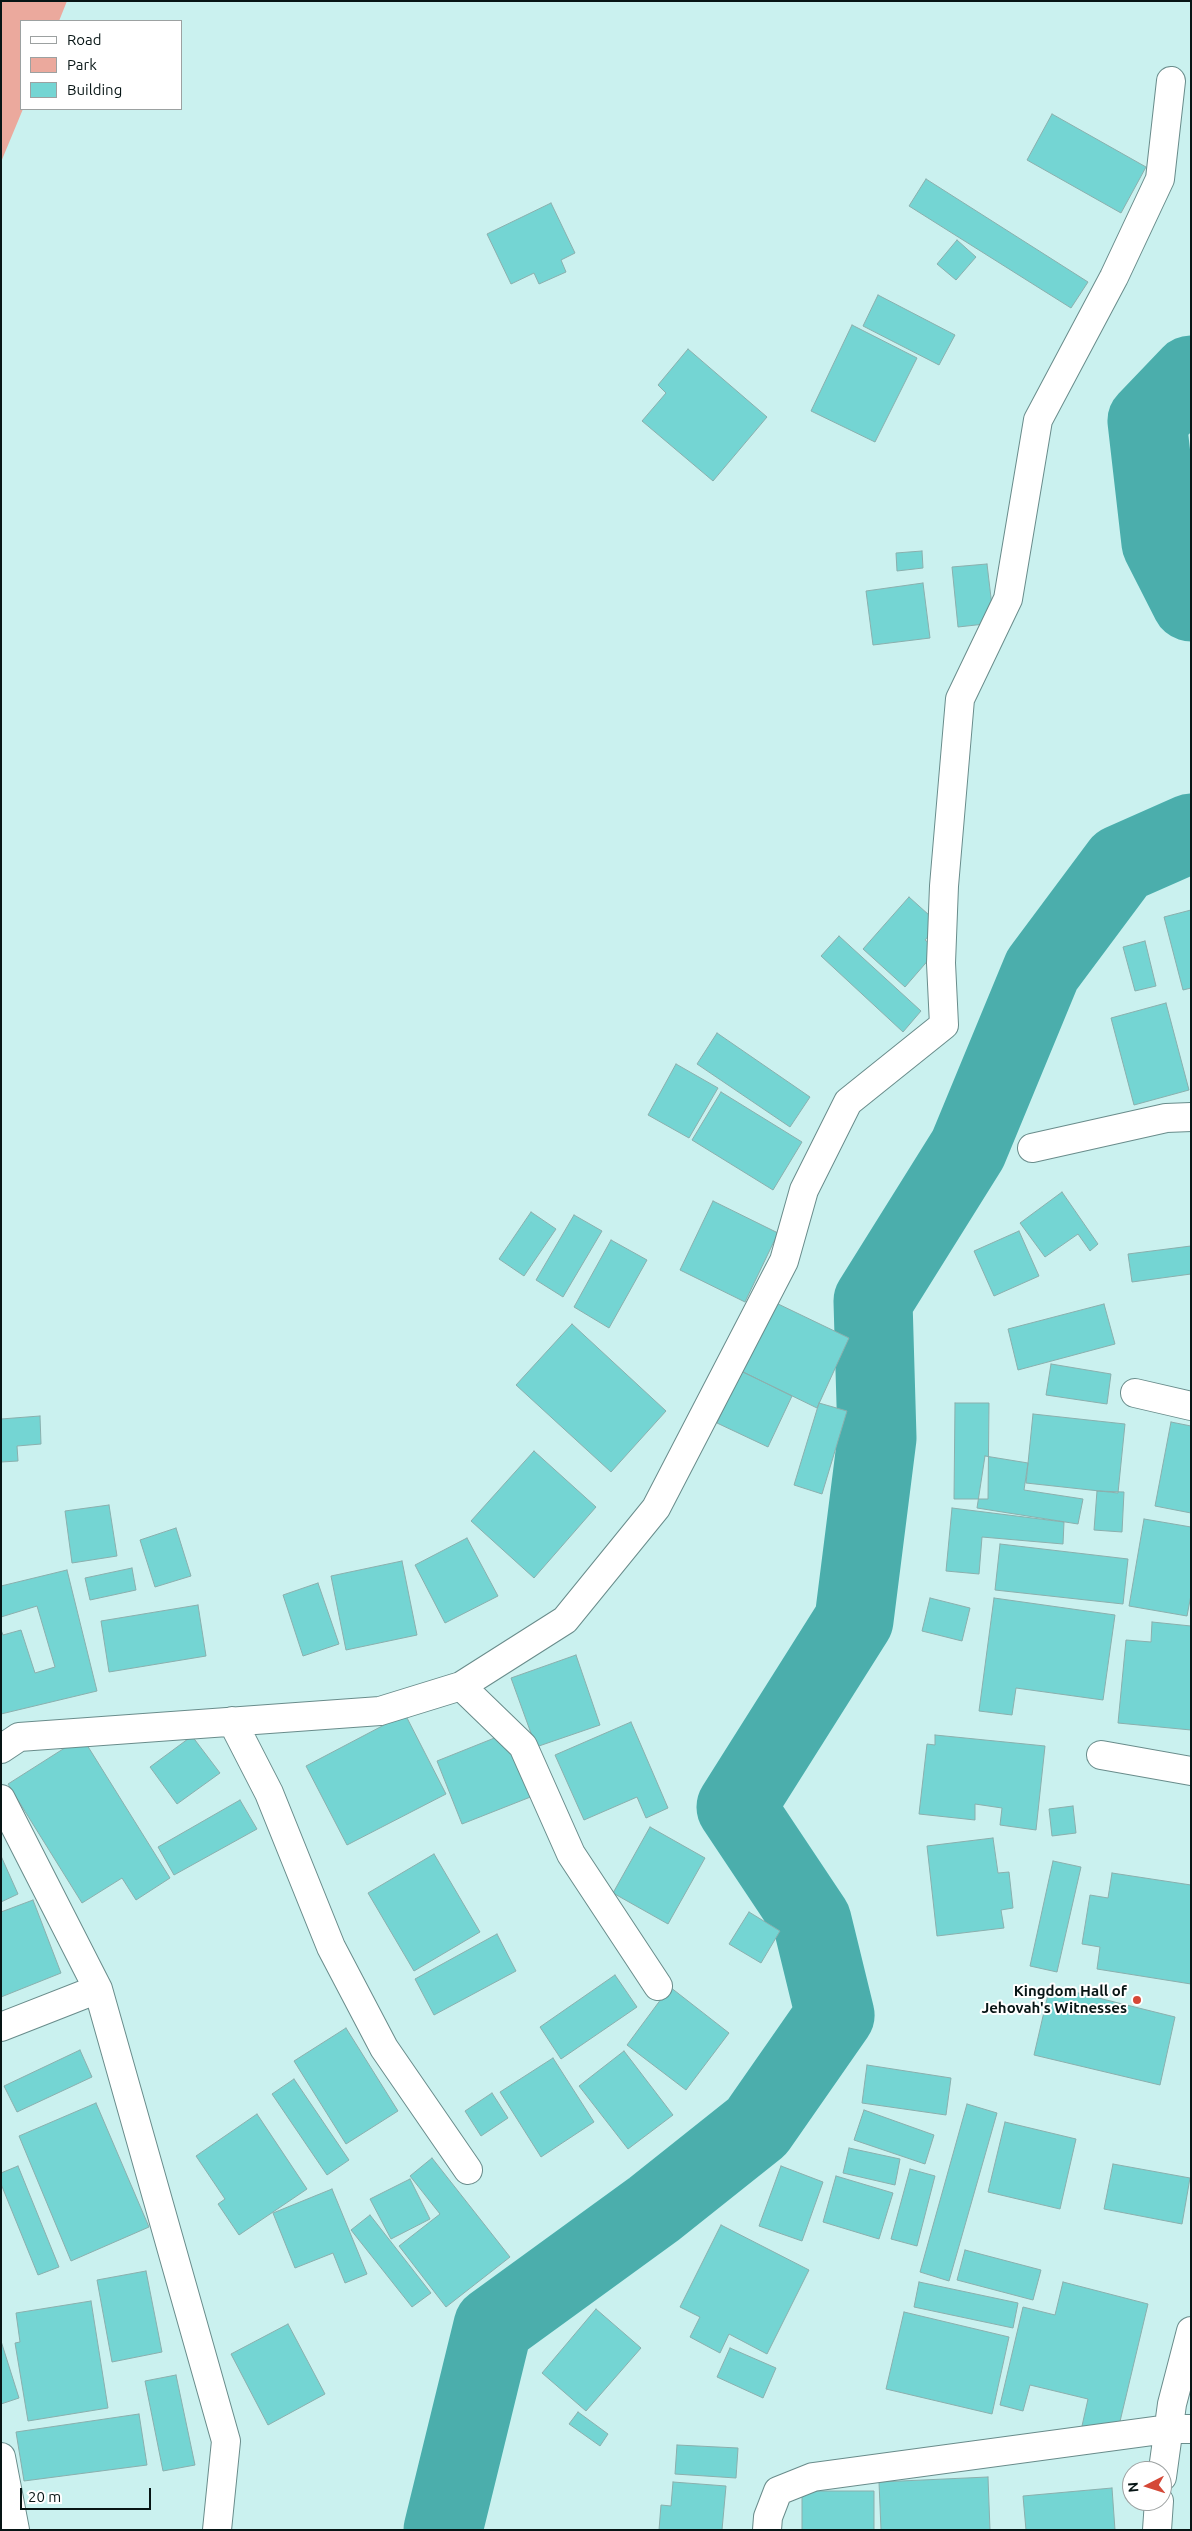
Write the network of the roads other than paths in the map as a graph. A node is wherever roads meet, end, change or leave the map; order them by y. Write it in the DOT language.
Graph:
graph roads {
  1 [pos="1171,81"];
  2 [pos="1191,1117"];
  3 [pos="1032,1148"];
  4 [pos="1136,1393"];
  5 [pos="1191,1406"];
  6 [pos="461,1686"];
  7 [pos="232,1721"];
  8 [pos="1,1749"];
  9 [pos="1101,1754"];
  10 [pos="1191,1771"];
  11 [pos="1,1799"];
  12 [pos="658,1986"];
  13 [pos="98,1989"];
  14 [pos="1,2027"];
  15 [pos="468,2170"];
  16 [pos="1191,2331"];
  17 [pos="1179,2429"];
  18 [pos="1,2457"];
  19 [pos="1168,2461"];
  20 [pos="1158,2511"];
  21 [pos="15,2530"];
  22 [pos="217,2530"];
  23 [pos="767,2530"];
  24 [pos="1157,2530"];
  1 -- 6 [label="street"];
  2 -- 3 [label="street"];
  4 -- 5 [label="street"];
  6 -- 7 [label="street"];
  6 -- 12 [label="street"];
  7 -- 8 [label="street"];
  7 -- 15 [label="street"];
  9 -- 10 [label="street"];
  11 -- 13 [label="street"];
  13 -- 14 [label="street"];
  13 -- 22 [label="street"];
  16 -- 17 [label="street"];
  17 -- 19 [label="street"];
  17 -- 23 [label="street"];
  18 -- 21 [label="street"];
  20 -- 24 [label="street"];
}
